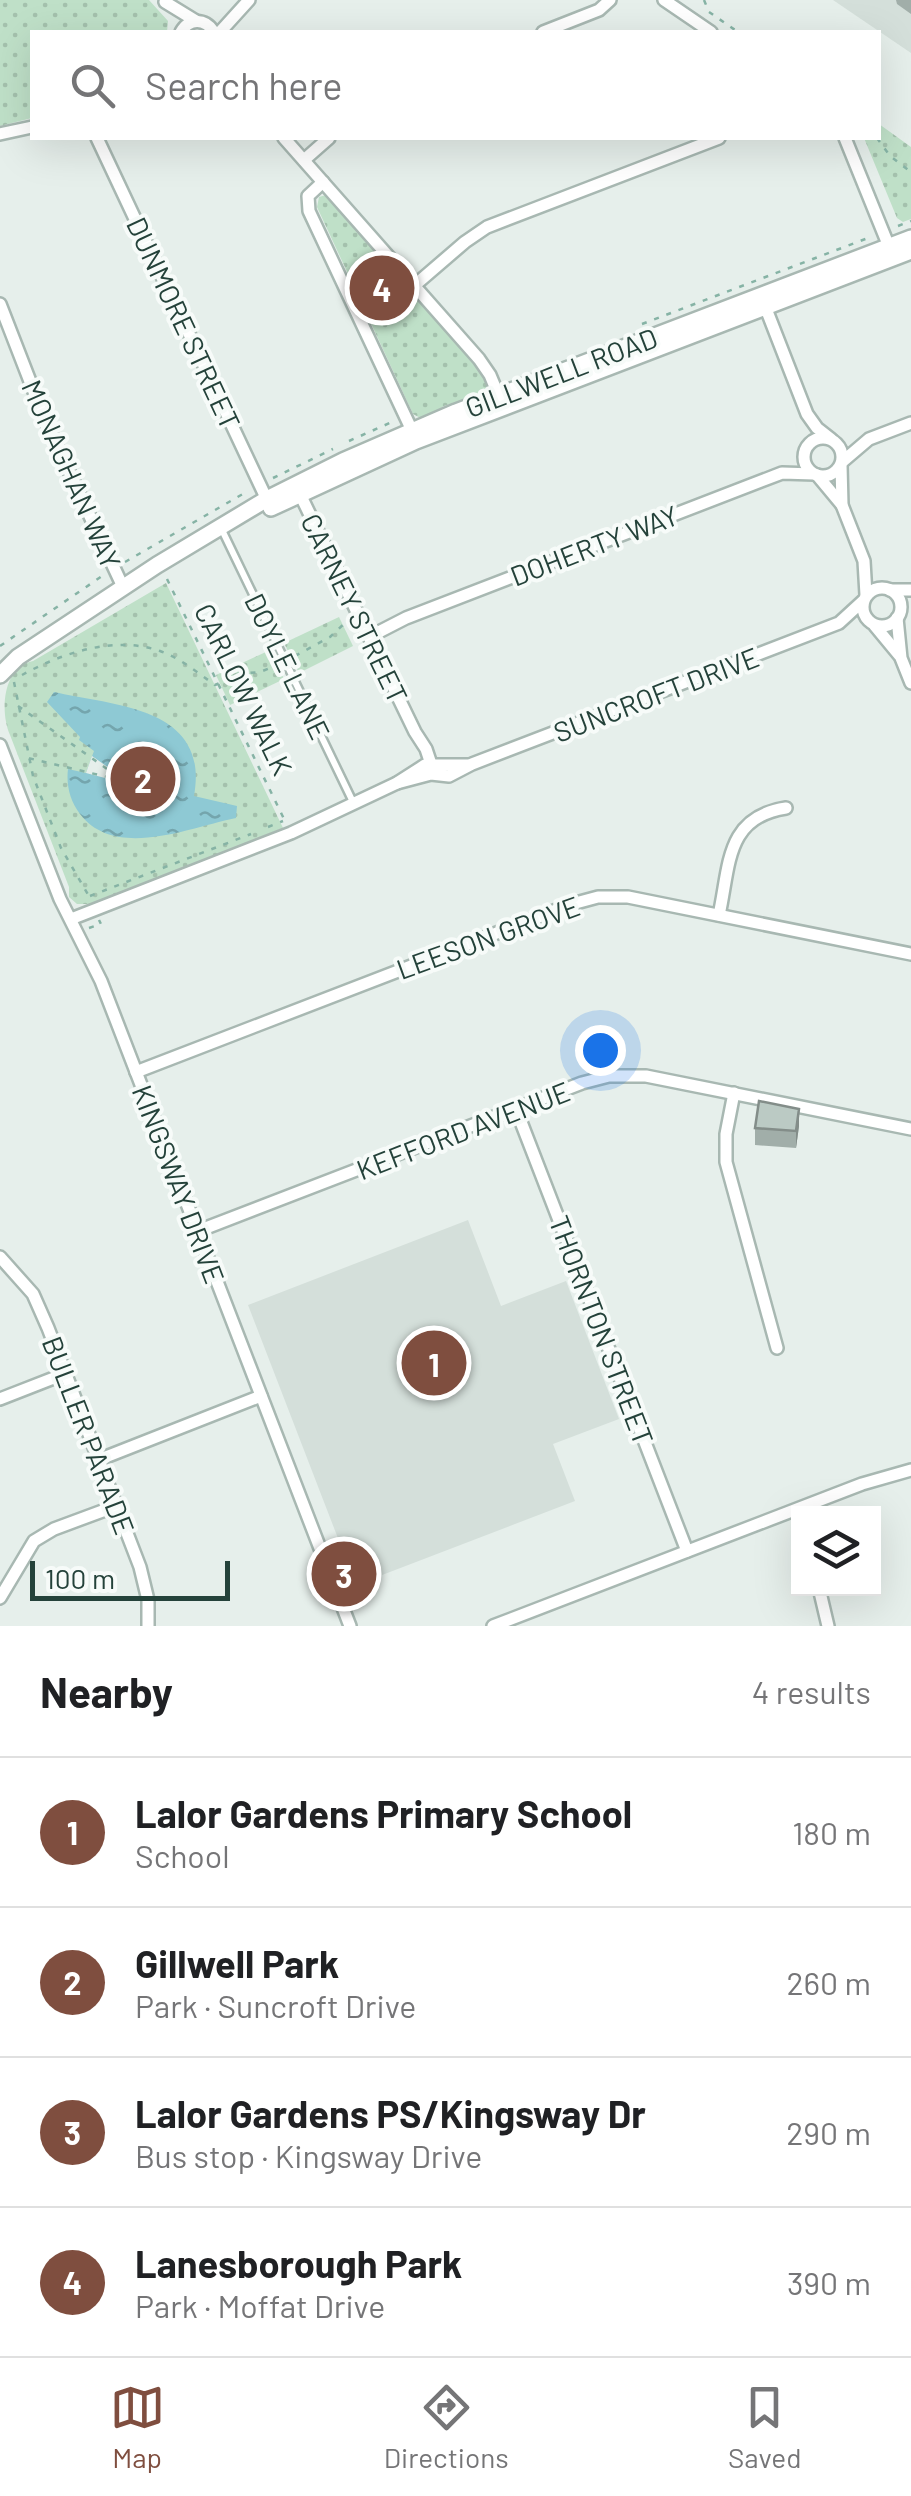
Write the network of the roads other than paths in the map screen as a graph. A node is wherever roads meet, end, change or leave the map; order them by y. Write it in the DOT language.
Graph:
graph roads {
  1 [pos="249,0"];
  2 [pos="610,0"];
  3 [pos="664,0"];
  4 [pos="164,1"];
  5 [pos="236,10"];
  6 [pos="199,21"];
  7 [pos="179,30"];
  8 [pos="182,30"];
  9 [pos="214,30"];
  10 [pos="219,30"];
  11 [pos="547,30"];
  12 [pos="708,30"];
  13 [pos="30,126"];
  14 [pos="0,134"];
  15 [pos="98,140"];
  16 [pos="286,140"];
  17 [pos="328,140"];
  18 [pos="714,140"];
  19 [pos="846,140"];
  20 [pos="304,160"];
  21 [pos="323,182"];
  22 [pos="911,238"];
  23 [pos="911,251"];
  24 [pos="891,252"];
  25 [pos="415,286"];
  26 [pos="763,301"];
  27 [pos="0,304"];
  28 [pos="500,402"];
  29 [pos="807,414"];
  30 [pos="911,423"];
  31 [pos="414,436"];
  32 [pos="832,439"];
  33 [pos="869,439"];
  34 [pos="806,447"];
  35 [pos="842,463"];
  36 [pos="782,473"];
  37 [pos="816,474"];
  38 [pos="297,489"];
  39 [pos="269,504"];
  40 [pos="842,504"];
  41 [pos="222,528"];
  42 [pos="864,561"];
  43 [pos="123,587"];
  44 [pos="888,589"];
  45 [pos="911,590"];
  46 [pos="864,598"];
  47 [pos="911,602"];
  48 [pos="898,617"];
  49 [pos="839,623"];
  50 [pos="873,624"];
  51 [pos="367,633"];
  52 [pos="18,657"];
  53 [pos="902,658"];
  54 [pos="0,662"];
  55 [pos="0,675"];
  56 [pos="911,684"];
  57 [pos="0,745"];
  58 [pos="429,767"];
  59 [pos="354,804"];
  60 [pos="786,808"];
  61 [pos="719,916"];
  62 [pos="71,919"];
  63 [pos="911,954"];
  64 [pos="136,1072"];
  65 [pos="734,1093"];
  66 [pos="516,1109"];
  67 [pos="911,1129"];
  68 [pos="198,1232"];
  69 [pos="0,1257"];
  70 [pos="777,1348"];
  71 [pos="64,1374"];
  72 [pos="261,1396"];
  73 [pos="0,1399"];
  74 [pos="98,1460"];
  75 [pos="911,1470"];
  76 [pos="116,1506"];
  77 [pos="816,1506"];
  78 [pos="791,1517"];
  79 [pos="687,1551"];
  80 [pos="821,1596"];
  81 [pos="0,1598"];
  82 [pos="148,1626"];
  83 [pos="350,1626"];
  84 [pos="493,1626"];
  85 [pos="828,1626"];
  1 -- 5 [label="street"];
  2 -- 11 [label="street"];
  3 -- 12 [label="street"];
  4 -- 6 [label="street"];
  4 -- 7 [label="street"];
  5 -- 6 [label="street"];
  5 -- 10 [label="street"];
  6 -- 8 [label="street"];
  6 -- 9 [label="street"];
  13 -- 14 [label="street"];
  15 -- 39 [label="street, DUNMORE STREET"];
  16 -- 20 [label="street"];
  17 -- 20 [label="street"];
  18 -- 25 [label="street"];
  19 -- 24 [label="street"];
  20 -- 21 [label="street"];
  21 -- 25 [label="street"];
  21 -- 31 [label="street"];
  22 -- 24 [label="street, GILLWELL ROAD"];
  23 -- 24 [label="street, GILLWELL ROAD"];
  24 -- 26 [label="street, GILLWELL ROAD"];
  25 -- 28 [label="street"];
  26 -- 28 [label="street, GILLWELL ROAD"];
  26 -- 29 [label="street"];
  27 -- 43 [label="street, MONAGHAN WAY"];
  28 -- 31 [label="street, GILLWELL ROAD"];
  29 -- 32 [label="street"];
  29 -- 34 [label="street"];
  30 -- 33 [label="street"];
  31 -- 38 [label="street, GILLWELL ROAD"];
  32 -- 33 [label="street"];
  32 -- 34 [label="street"];
  32 -- 35 [label="street"];
  33 -- 35 [label="street"];
  34 -- 36 [label="street, DOHERTY WAY"];
  34 -- 37 [label="street"];
  35 -- 37 [label="street"];
  35 -- 40 [label="street"];
  36 -- 37 [label="street, DOHERTY WAY"];
  36 -- 51 [label="street, DOHERTY WAY"];
  37 -- 40 [label="street"];
  38 -- 39 [label="street, GILLWELL ROAD"];
  38 -- 51 [label="street, CARNEY STREET"];
  39 -- 41 [label="street, GILLWELL ROAD"];
  40 -- 42 [label="street"];
  41 -- 43 [label="street, GILLWELL ROAD"];
  41 -- 59 [label="lane, DOYLE LANE"];
  42 -- 44 [label="street"];
  42 -- 46 [label="street"];
  43 -- 52 [label="street, GILLWELL ROAD"];
  44 -- 45 [label="street"];
  44 -- 46 [label="street"];
  44 -- 48 [label="street"];
  46 -- 49 [label="street, SUNCROFT DRIVE"];
  46 -- 50 [label="street"];
  47 -- 48 [label="street"];
  48 -- 50 [label="street"];
  48 -- 53 [label="street"];
  49 -- 50 [label="street, SUNCROFT DRIVE"];
  49 -- 58 [label="street, SUNCROFT DRIVE"];
  50 -- 53 [label="street"];
  51 -- 58 [label="street, CARNEY STREET"];
  52 -- 54 [label="street, GILLWELL ROAD"];
  52 -- 55 [label="street, GILLWELL ROAD"];
  53 -- 56 [label="street"];
  57 -- 62 [label="street, KINGSWAY DRIVE"];
  58 -- 59 [label="street"];
  59 -- 62 [label="street"];
  60 -- 61 [label="street"];
  61 -- 63 [label="street, LEESON GROVE"];
  61 -- 64 [label="street, LEESON GROVE"];
  62 -- 64 [label="street, KINGSWAY DRIVE"];
  64 -- 68 [label="street, KINGSWAY DRIVE"];
  65 -- 66 [label="street, KEFFORD AVENUE"];
  65 -- 67 [label="street, KEFFORD AVENUE"];
  65 -- 70 [label="street"];
  66 -- 68 [label="street, KEFFORD AVENUE"];
  66 -- 79 [label="street, THORNTON STREET"];
  68 -- 72 [label="street, KINGSWAY DRIVE"];
  69 -- 71 [label="street, BULLER PARADE"];
  71 -- 73 [label="street"];
  71 -- 74 [label="street, BULLER PARADE"];
  72 -- 74 [label="street"];
  72 -- 83 [label="street, KINGSWAY DRIVE"];
  74 -- 76 [label="street, BULLER PARADE"];
  75 -- 77 [label="street"];
  76 -- 81 [label="street"];
  76 -- 82 [label="street, BULLER PARADE"];
  78 -- 79 [label="street"];
  79 -- 84 [label="street"];
  80 -- 85 [label="street"];
}
